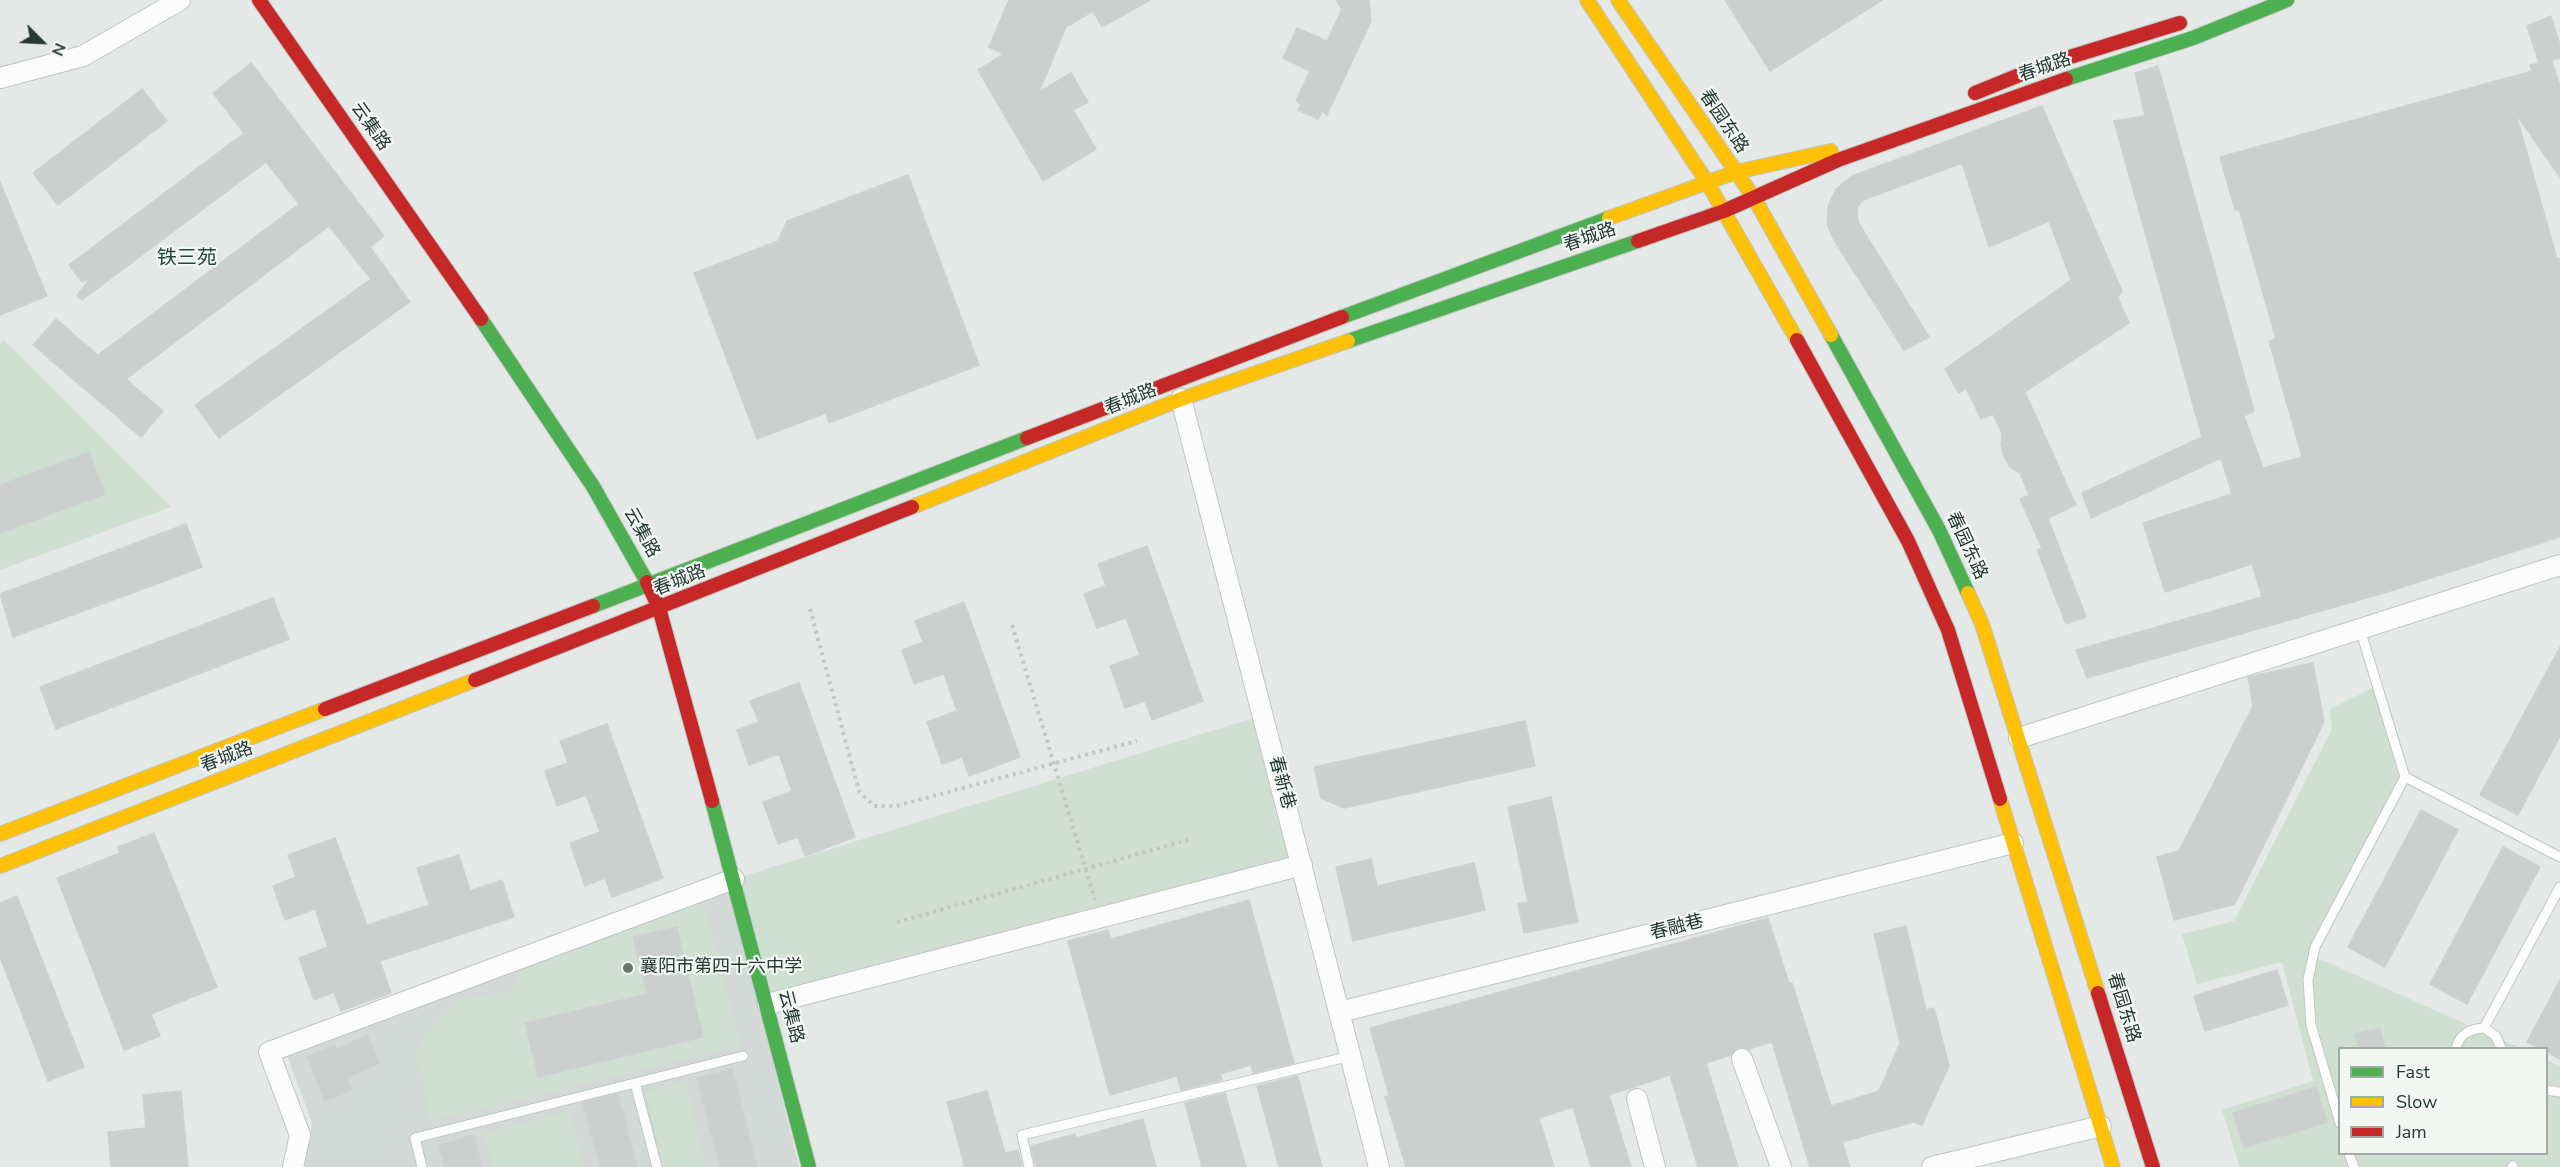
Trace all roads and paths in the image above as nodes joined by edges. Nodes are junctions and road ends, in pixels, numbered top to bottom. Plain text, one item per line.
1 (180, 0) edge
2 (259, 0) edge
3 (1587, 0) edge
4 (1618, 0) edge
5 (2287, 0) edge
6 (2189, 20) dead end
7 (0, 78) edge
8 (1966, 96) dead end
9 (1923, 114) dead end
10 (1736, 172) junction
11 (1707, 182) junction
12 (1754, 198) junction
13 (1724, 211) junction
14 (1181, 399) junction
15 (2560, 565) edge
16 (648, 582) junction
17 (659, 608) junction
18 (810, 609) dead end
19 (1012, 625) dead end
20 (2360, 629) junction
21 (2019, 738) junction
22 (1137, 741) dead end
23 (1053, 765) junction
24 (2405, 777) junction
25 (0, 834) edge
26 (1188, 840) dead end
27 (2013, 843) junction
28 (2560, 857) edge
29 (1302, 865) junction
30 (0, 866) edge
31 (1085, 868) junction
32 (734, 879) junction
33 (2560, 887) edge
34 (1100, 917) junction
35 (897, 922) dead end
36 (768, 1004) junction
37 (1340, 1012) junction
38 (2484, 1028) junction
39 (2456, 1047) edge
40 (2501, 1047) edge
41 (743, 1056) dead end
42 (1351, 1056) junction
43 (1742, 1059) dead end
44 (635, 1083) junction
45 (1637, 1099) dead end
46 (2338, 1116) edge
47 (2100, 1126) junction
48 (293, 1167) edge
49 (422, 1167) edge
50 (657, 1167) edge
51 (809, 1167) edge
52 (1029, 1167) edge
53 (1379, 1167) edge
54 (1655, 1167) edge
55 (1781, 1167) edge
56 (1932, 1167) edge
57 (2113, 1167) edge
58 (2153, 1167) edge

1 - 7 street
2 - 16 street, 云集路
3 - 11 street
4 - 10 street, 春园东路
5 - 12 street, 春城路
6 - 8 street, 春城路
9 - 10 street, 春城路
10 - 11 street, 春城路
10 - 12 street, 春园东路
11 - 13 street
11 - 16 street, 春城路
12 - 13 street, 春城路
12 - 21 street, 春园东路
13 - 14 street, 春城路
13 - 27 street
14 - 17 street, 春城路
14 - 29 street, 春新巷
15 - 20 street
16 - 17 street, 云集路
16 - 25 street, 春城路
17 - 30 street, 春城路
17 - 32 street, 云集路
18 - 23 path
19 - 23 path
20 - 21 street
20 - 24 lane
21 - 58 street, 春园东路
22 - 23 path
23 - 31 path
24 - 28 lane
24 - 46 lane
26 - 31 path
27 - 37 street, 春融巷
27 - 47 street
29 - 34 street
29 - 37 street, 春新巷
31 - 34 path
31 - 35 path
32 - 36 street, 云集路
32 - 48 street
33 - 38 lane
34 - 36 street
36 - 51 street, 云集路
37 - 42 street, 春新巷
38 - 39 lane
38 - 40 lane
41 - 44 lane
42 - 52 lane
42 - 53 street, 春新巷
43 - 55 street
44 - 49 lane
44 - 50 lane
45 - 54 street
47 - 56 street
47 - 57 street

